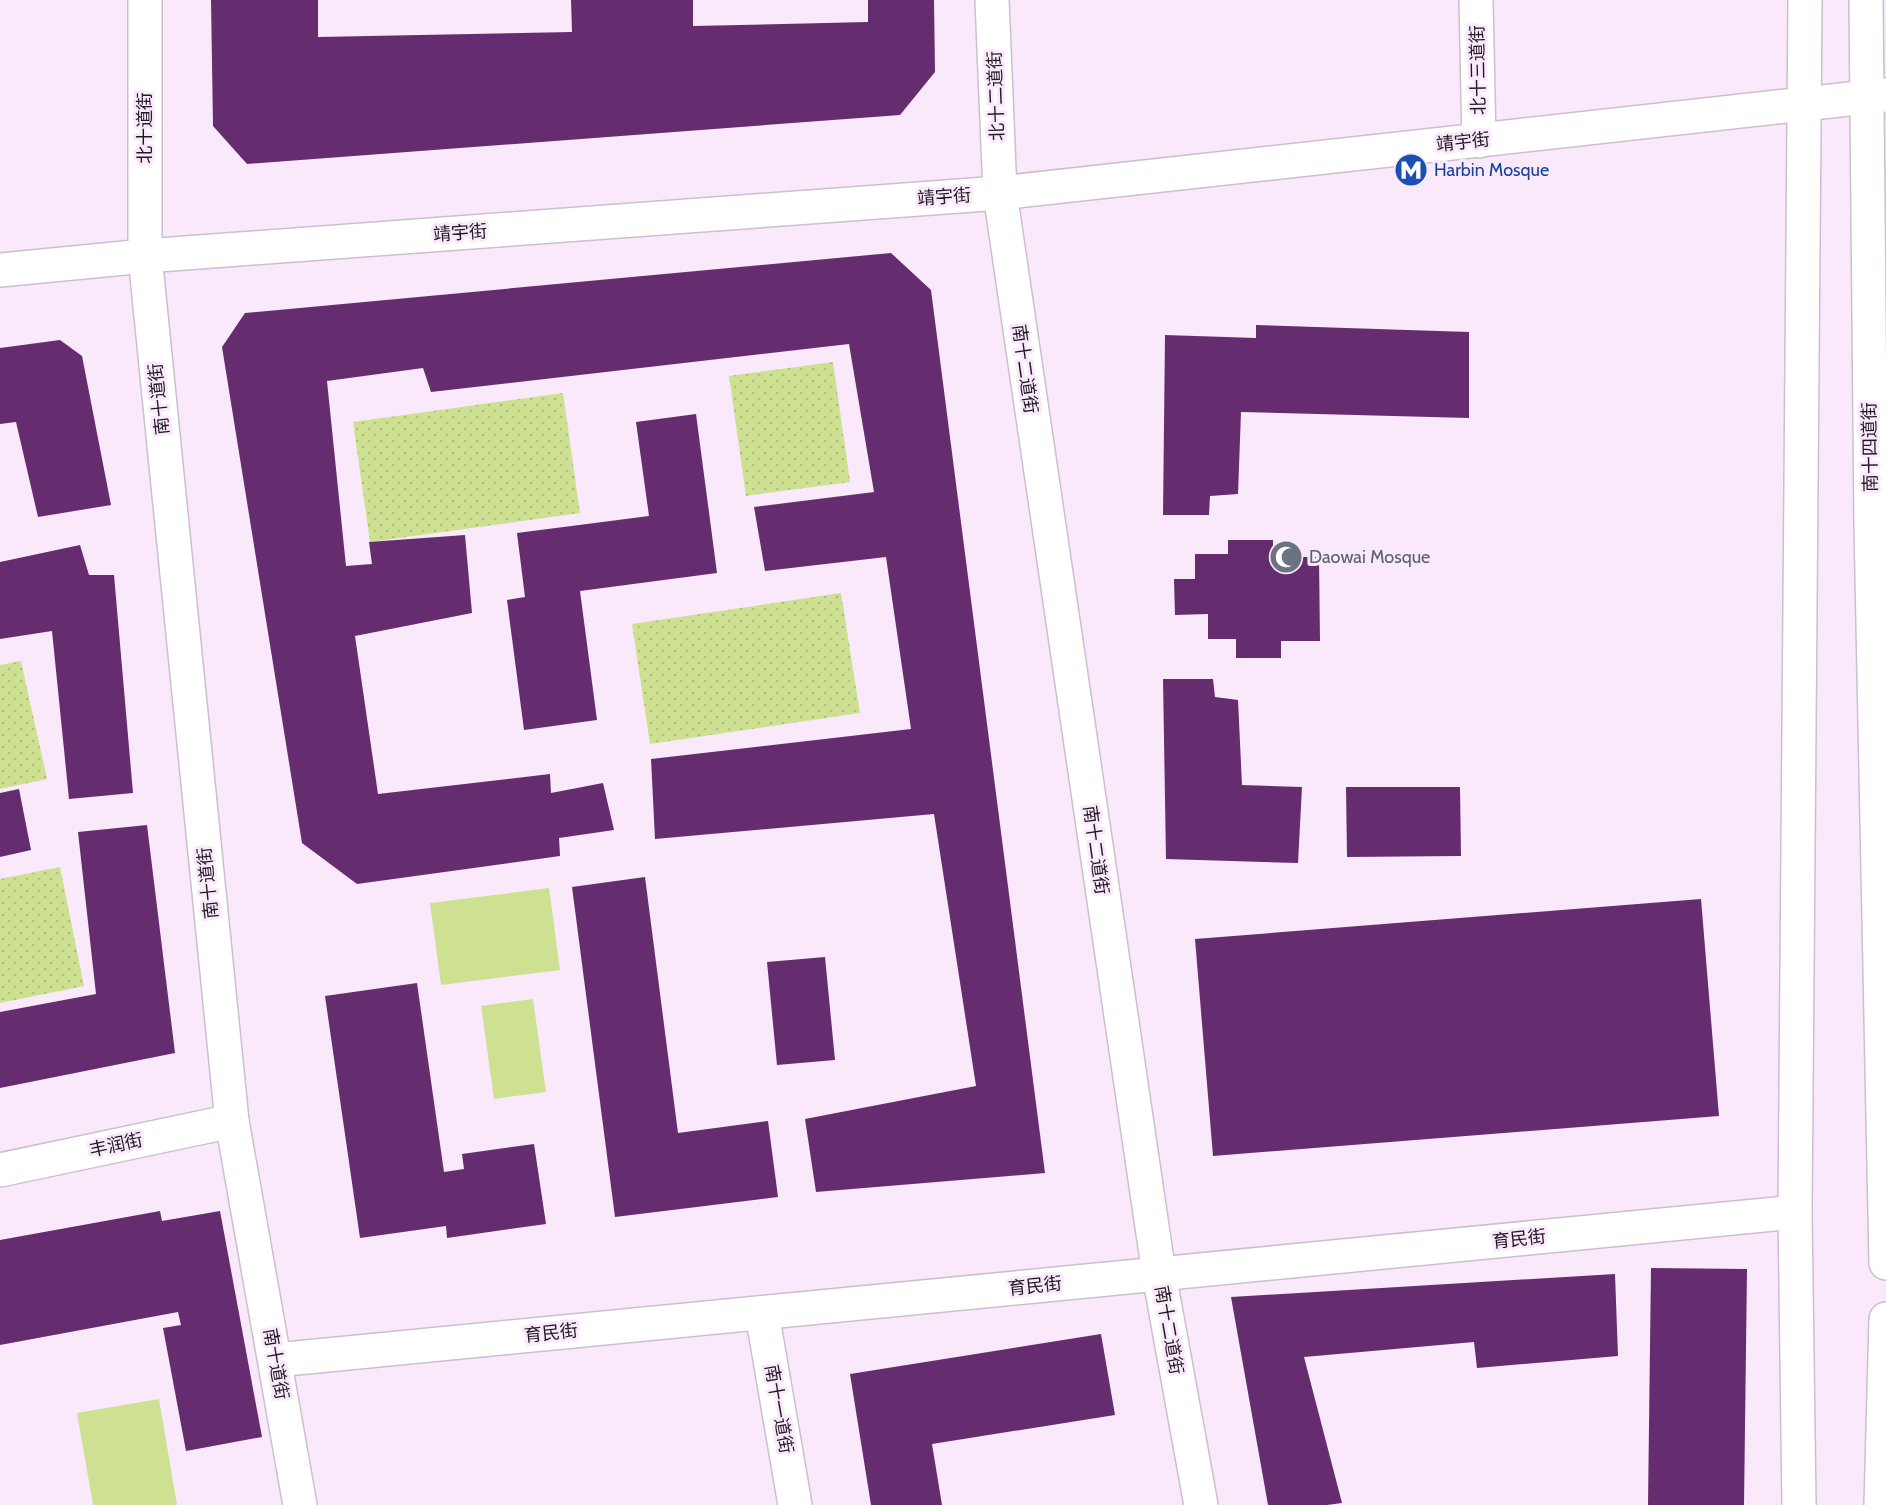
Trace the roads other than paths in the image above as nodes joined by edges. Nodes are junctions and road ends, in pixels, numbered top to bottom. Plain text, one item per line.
1 (146, 0) edge
2 (992, 0) edge
3 (1476, 0) edge
4 (1805, 0) edge
5 (1866, 0) edge
6 (1876, 97) edge
7 (1805, 105) junction
8 (1479, 141) junction
9 (1000, 193) junction
10 (145, 256) junction
11 (0, 270) edge
12 (1878, 525) edge
13 (1882, 914) edge
14 (232, 1121) junction
15 (0, 1170) edge
16 (1795, 1212) junction
17 (1886, 1263) edge
18 (1159, 1274) junction
19 (762, 1313) junction
20 (1886, 1319) edge
21 (276, 1360) junction
22 (300, 1505) edge
23 (795, 1505) edge
24 (1201, 1505) edge
25 (1799, 1505) edge
26 (1881, 1505) edge

1 - 10 street, 北十道街
2 - 9 street, 北十二道街
3 - 8 street, 北十三道街
4 - 7 street
5 - 6 street, 南十四道街
6 - 7 street, 靖宇街
6 - 12 street, 南十四道街
7 - 8 street, 靖宇街
7 - 16 street
8 - 9 street, 靖宇街
9 - 10 street, 靖宇街
9 - 18 street, 南十二道街
10 - 11 street, 靖宇街
10 - 14 street, 南十道街
12 - 13 street, 南十四道街
13 - 17 street, 南十四道街
14 - 15 street, 丰润街
14 - 21 street, 南十道街
16 - 18 street, 育民街
16 - 25 street
18 - 19 street, 育民街
18 - 24 street, 南十二道街
19 - 21 street, 育民街
19 - 23 street, 南十一道街
20 - 26 street
21 - 22 street, 南十道街

